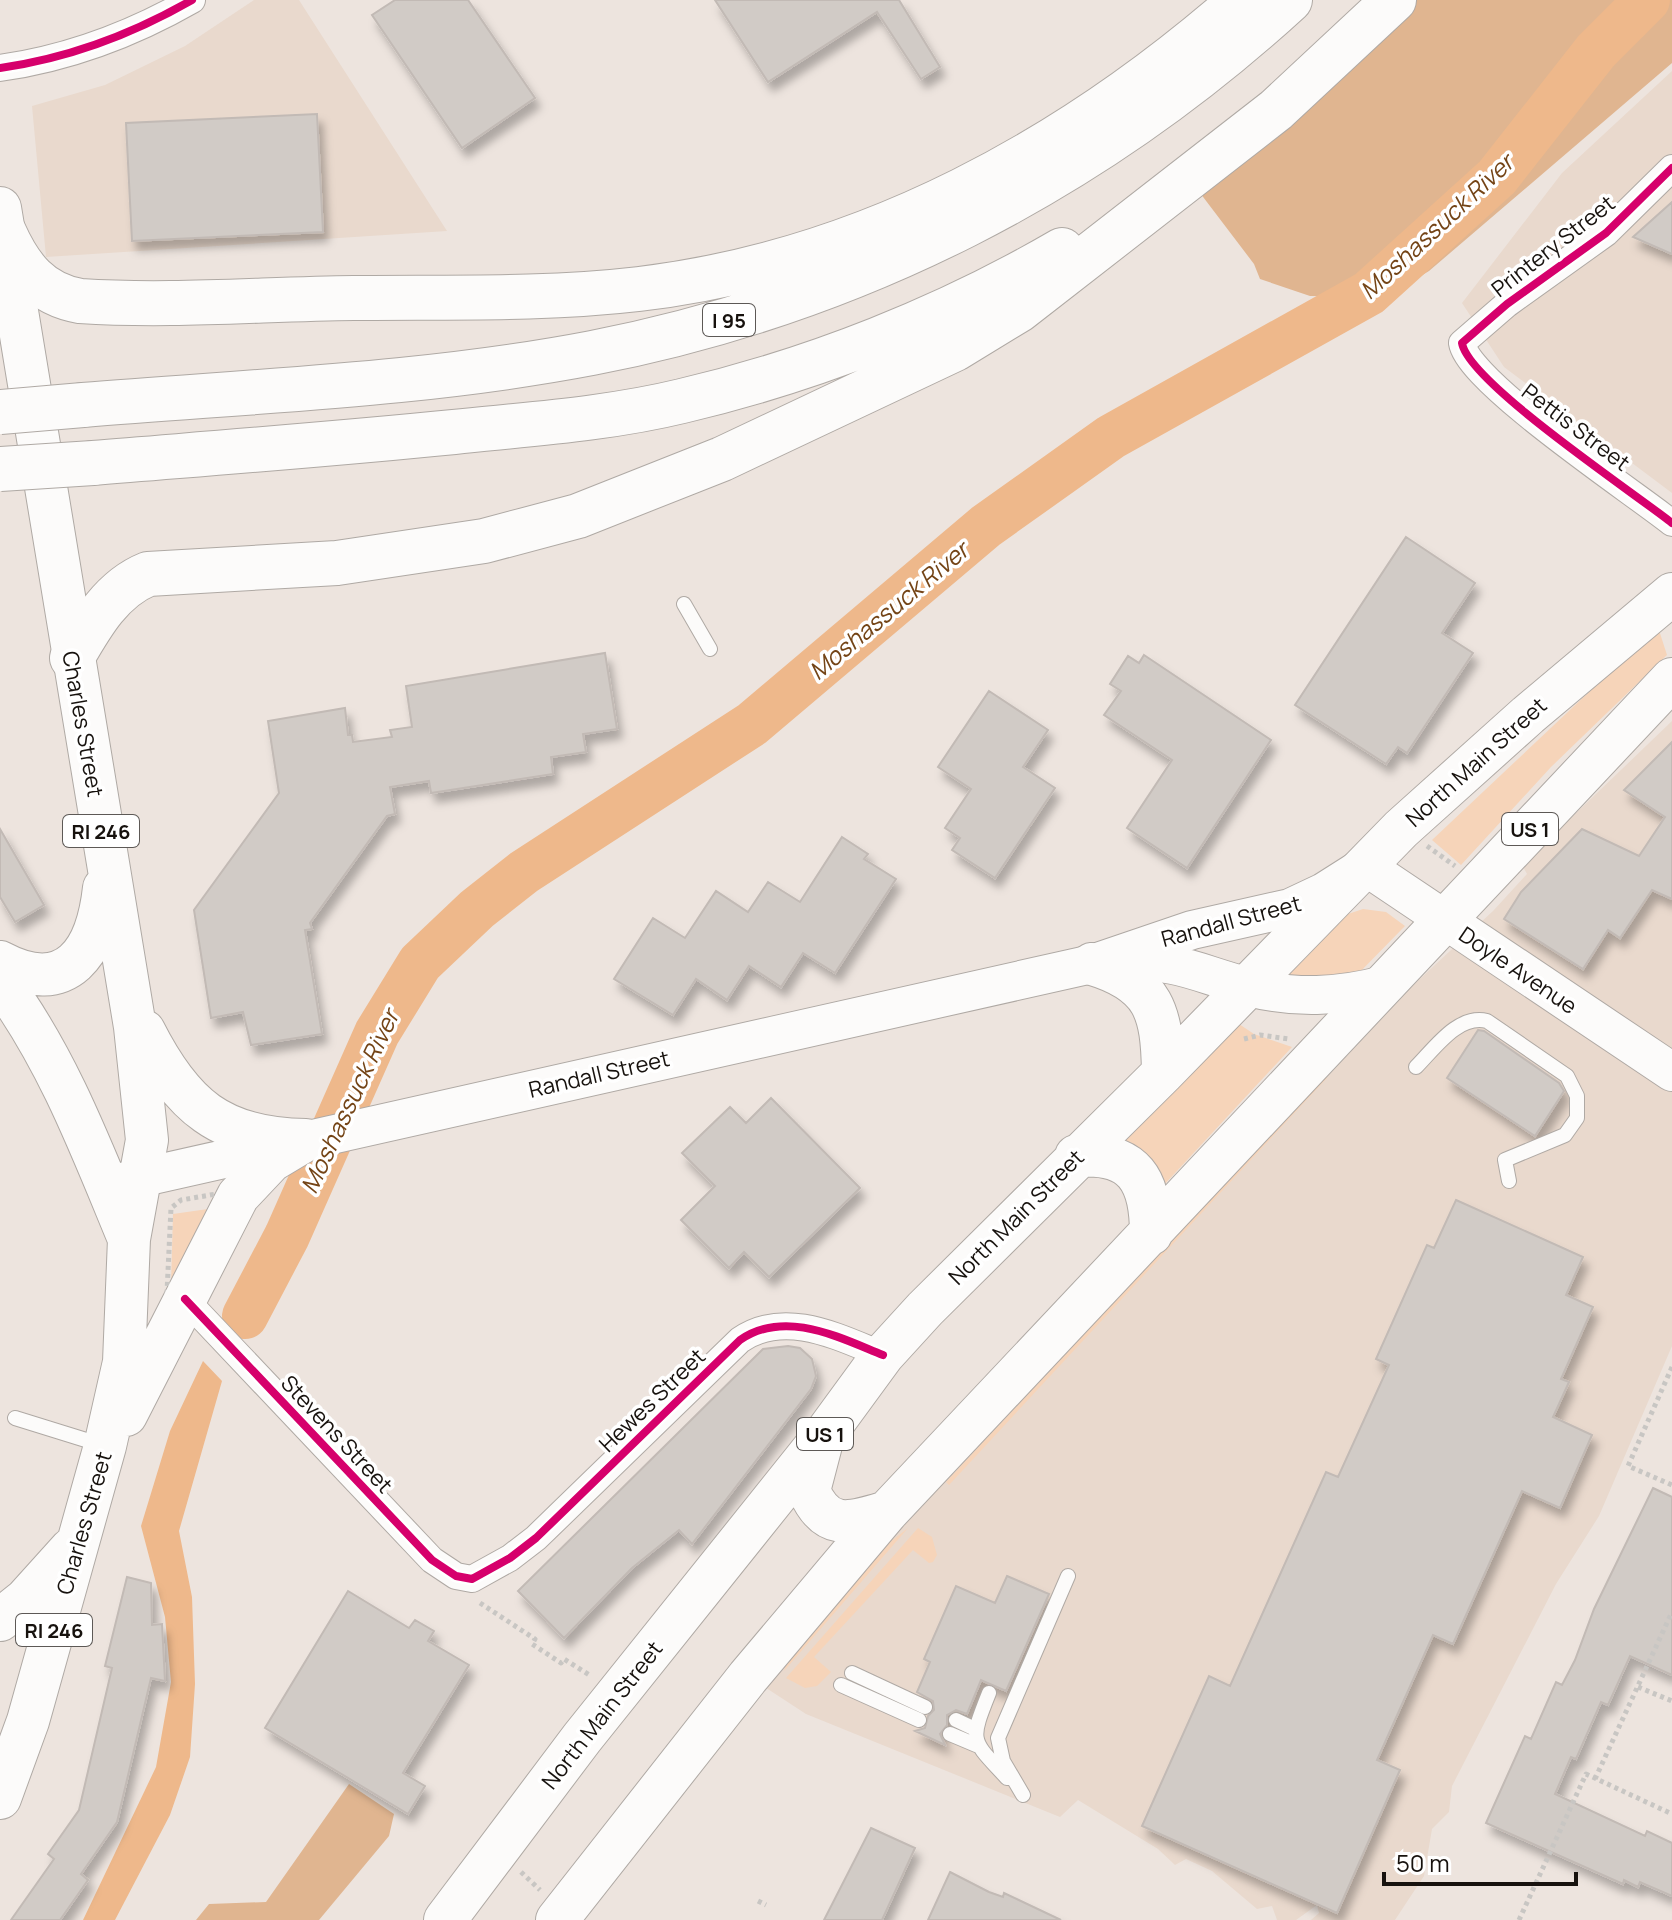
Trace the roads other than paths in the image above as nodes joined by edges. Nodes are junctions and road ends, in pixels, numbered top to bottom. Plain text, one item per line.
1 (192, 0) edge
2 (1241, 0) edge
3 (1290, 0) edge
4 (1394, 0) edge
5 (0, 68) edge
6 (1672, 168) edge
7 (1199, 171) junction
8 (2, 220) edge
9 (1464, 354) joint
10 (0, 412) edge
11 (0, 469) edge
12 (1672, 523) edge
13 (1672, 594) edge
14 (684, 604) dead end
15 (710, 649) dead end
16 (72, 658) junction
17 (1672, 679) edge
18 (107, 863) junction
19 (1365, 866) junction
20 (1445, 920) junction
21 (0, 962) edge
22 (1092, 964) junction
23 (0, 981) edge
24 (1384, 985) junction
25 (1248, 987) junction
26 (131, 1004) junction
27 (1416, 1067) dead end
28 (1672, 1072) edge
29 (1163, 1073) junction
30 (306, 1140) junction
31 (1076, 1156) junction
32 (124, 1181) junction
33 (1509, 1181) dead end
34 (1151, 1234) junction
35 (185, 1299) junction
36 (883, 1355) junction
37 (15, 1418) dead end
38 (823, 1437) junction
39 (105, 1446) junction
40 (887, 1512) junction
41 (79, 1539) junction
42 (1068, 1576) dead end
43 (476, 1591) joint
44 (0, 1620) edge
45 (852, 1673) dead end
46 (841, 1685) dead end
47 (989, 1693) dead end
48 (14, 1713) edge
49 (975, 1729) junction
50 (976, 1745) junction
51 (5, 1773) edge
52 (504, 1866) junction
53 (552, 1908) edge
54 (445, 1920) edge
55 (481, 1920) edge

1 - 5 street
2 - 8 highway
3 - 10 highway, I 95, bridge
4 - 7 highway
6 - 9 street, Printery Street
7 - 11 highway, bridge
7 - 16 highway
8 - 16 main road, Charles Street / RI 246
9 - 12 street, Pettis Street
13 - 19 main road, North Main Street / US 1
14 - 15 lane
16 - 18 main road, Charles Street / RI 246
17 - 20 main road, US 1
18 - 21 main road
18 - 26 main road, Charles Street / RI 246
19 - 20 main road, Doyle Avenue
19 - 22 main road, Randall Street
19 - 25 main road, North Main Street / US 1
20 - 24 main road, US 1
20 - 28 main road, Doyle Avenue
22 - 25 main road, Randall Street
22 - 29 main road
22 - 30 main road, Randall Street
23 - 32 main road, RI 246
24 - 25 main road, Randall Street
24 - 34 main road, US 1
25 - 29 main road, North Main Street / US 1
26 - 30 main road
26 - 32 main road, Charles Street / RI 246
27 - 33 lane
29 - 31 main road, North Main Street / US 1
30 - 32 main road, Randall Street
30 - 35 main road
31 - 34 main road
31 - 36 main road, North Main Street / US 1
32 - 39 main road, Charles Street / RI 246
34 - 40 main road, US 1
35 - 39 main road
35 - 43 street, Stevens Street
36 - 38 main road, North Main Street / US 1
36 - 43 street, Hewes Street
37 - 39 lane
38 - 40 main road
38 - 52 main road, North Main Street / US 1
39 - 41 main road, Charles Street / RI 246
40 - 53 main road, US 1
41 - 44 main road
41 - 48 main road, Charles Street / RI 246
42 - 50 lane
45 - 46 lane
47 - 49 lane
48 - 51 main road, Charles Street / RI 246
49 - 50 lane
49 - 50 lane
52 - 54 main road, North Main Street / US 1
52 - 55 main road

